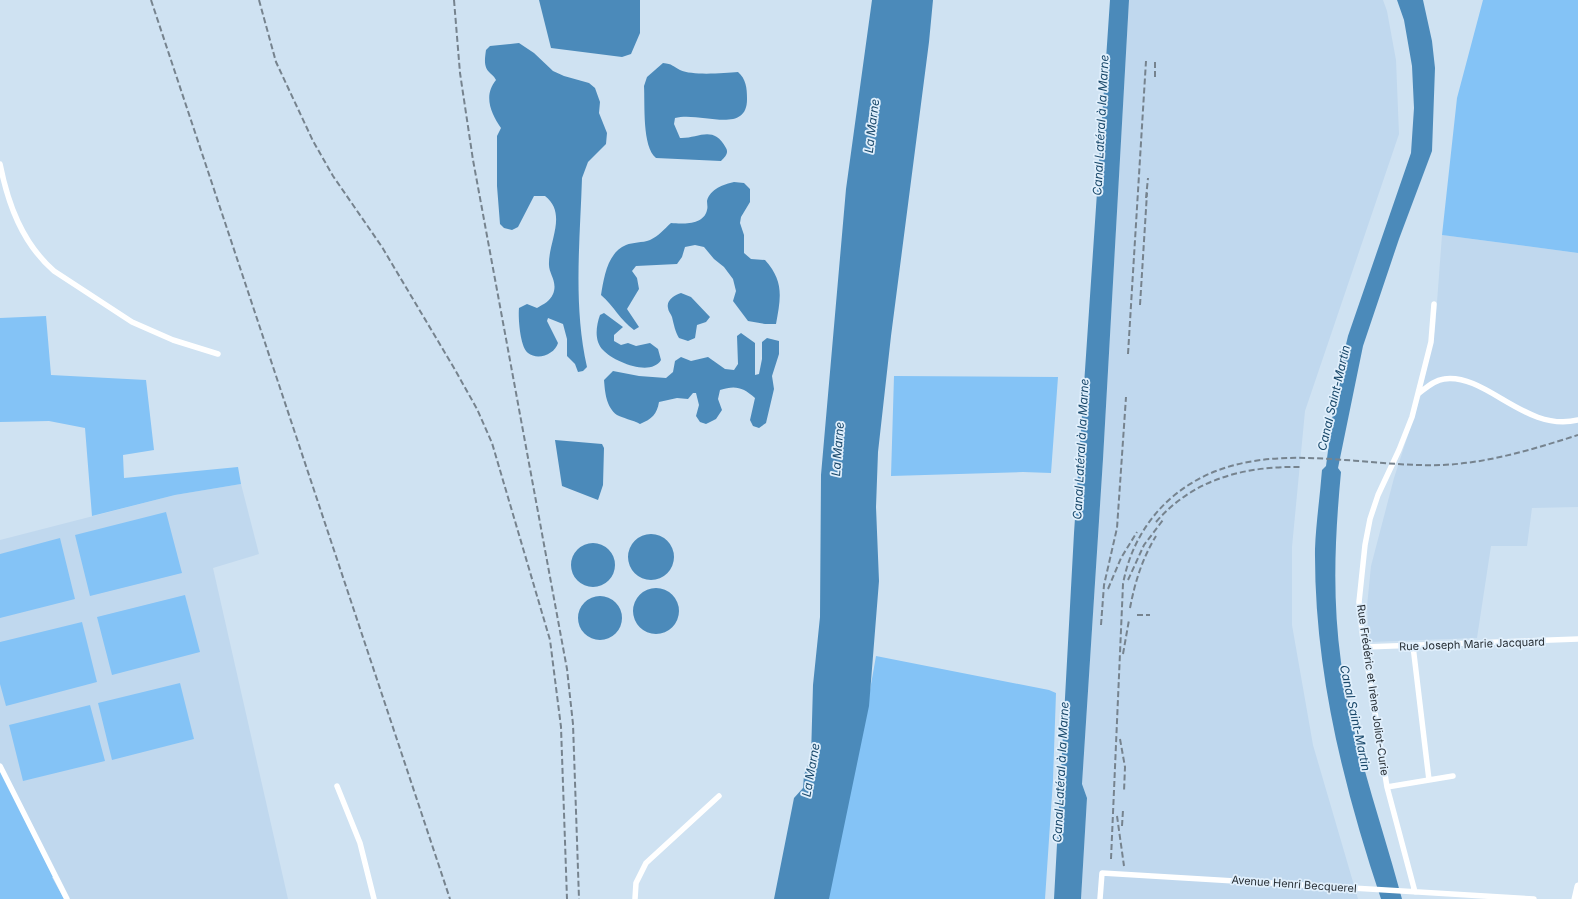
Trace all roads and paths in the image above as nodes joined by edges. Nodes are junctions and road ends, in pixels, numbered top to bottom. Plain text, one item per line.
1 (0, 164) edge
2 (1434, 304) dead end
3 (218, 354) dead end
4 (1418, 394) junction
5 (1578, 420) edge
6 (1578, 639) edge
7 (1413, 646) junction
8 (1365, 647) junction
9 (0, 766) edge
10 (1454, 776) dead end
11 (1429, 780) junction
12 (337, 786) dead end
13 (1387, 787) junction
14 (719, 796) dead end
15 (1578, 886) edge
16 (1414, 892) junction
17 (67, 899) edge
18 (374, 899) edge
19 (635, 899) edge
20 (1100, 899) edge
21 (1421, 899) edge
22 (1534, 899) edge
23 (1575, 899) edge

1 - 3 street
2 - 4 street, Rue Frédéric et Irène Joliot-Curie
4 - 5 street
4 - 8 street, Rue Frédéric et Irène Joliot-Curie
6 - 7 street, Rue Joseph Marie Jacquard
7 - 8 street, Rue Joseph Marie Jacquard
7 - 11 street
8 - 13 street, Rue Frédéric et Irène Joliot-Curie
9 - 17 street
10 - 11 street
11 - 13 street
12 - 18 street
13 - 16 street, Rue Frédéric et Irène Joliot-Curie
14 - 19 street
15 - 23 street
16 - 20 street, Avenue Henri Becquerel
16 - 21 street, Rue Frédéric et Irène Joliot-Curie
16 - 22 street, Avenue Henri Becquerel

